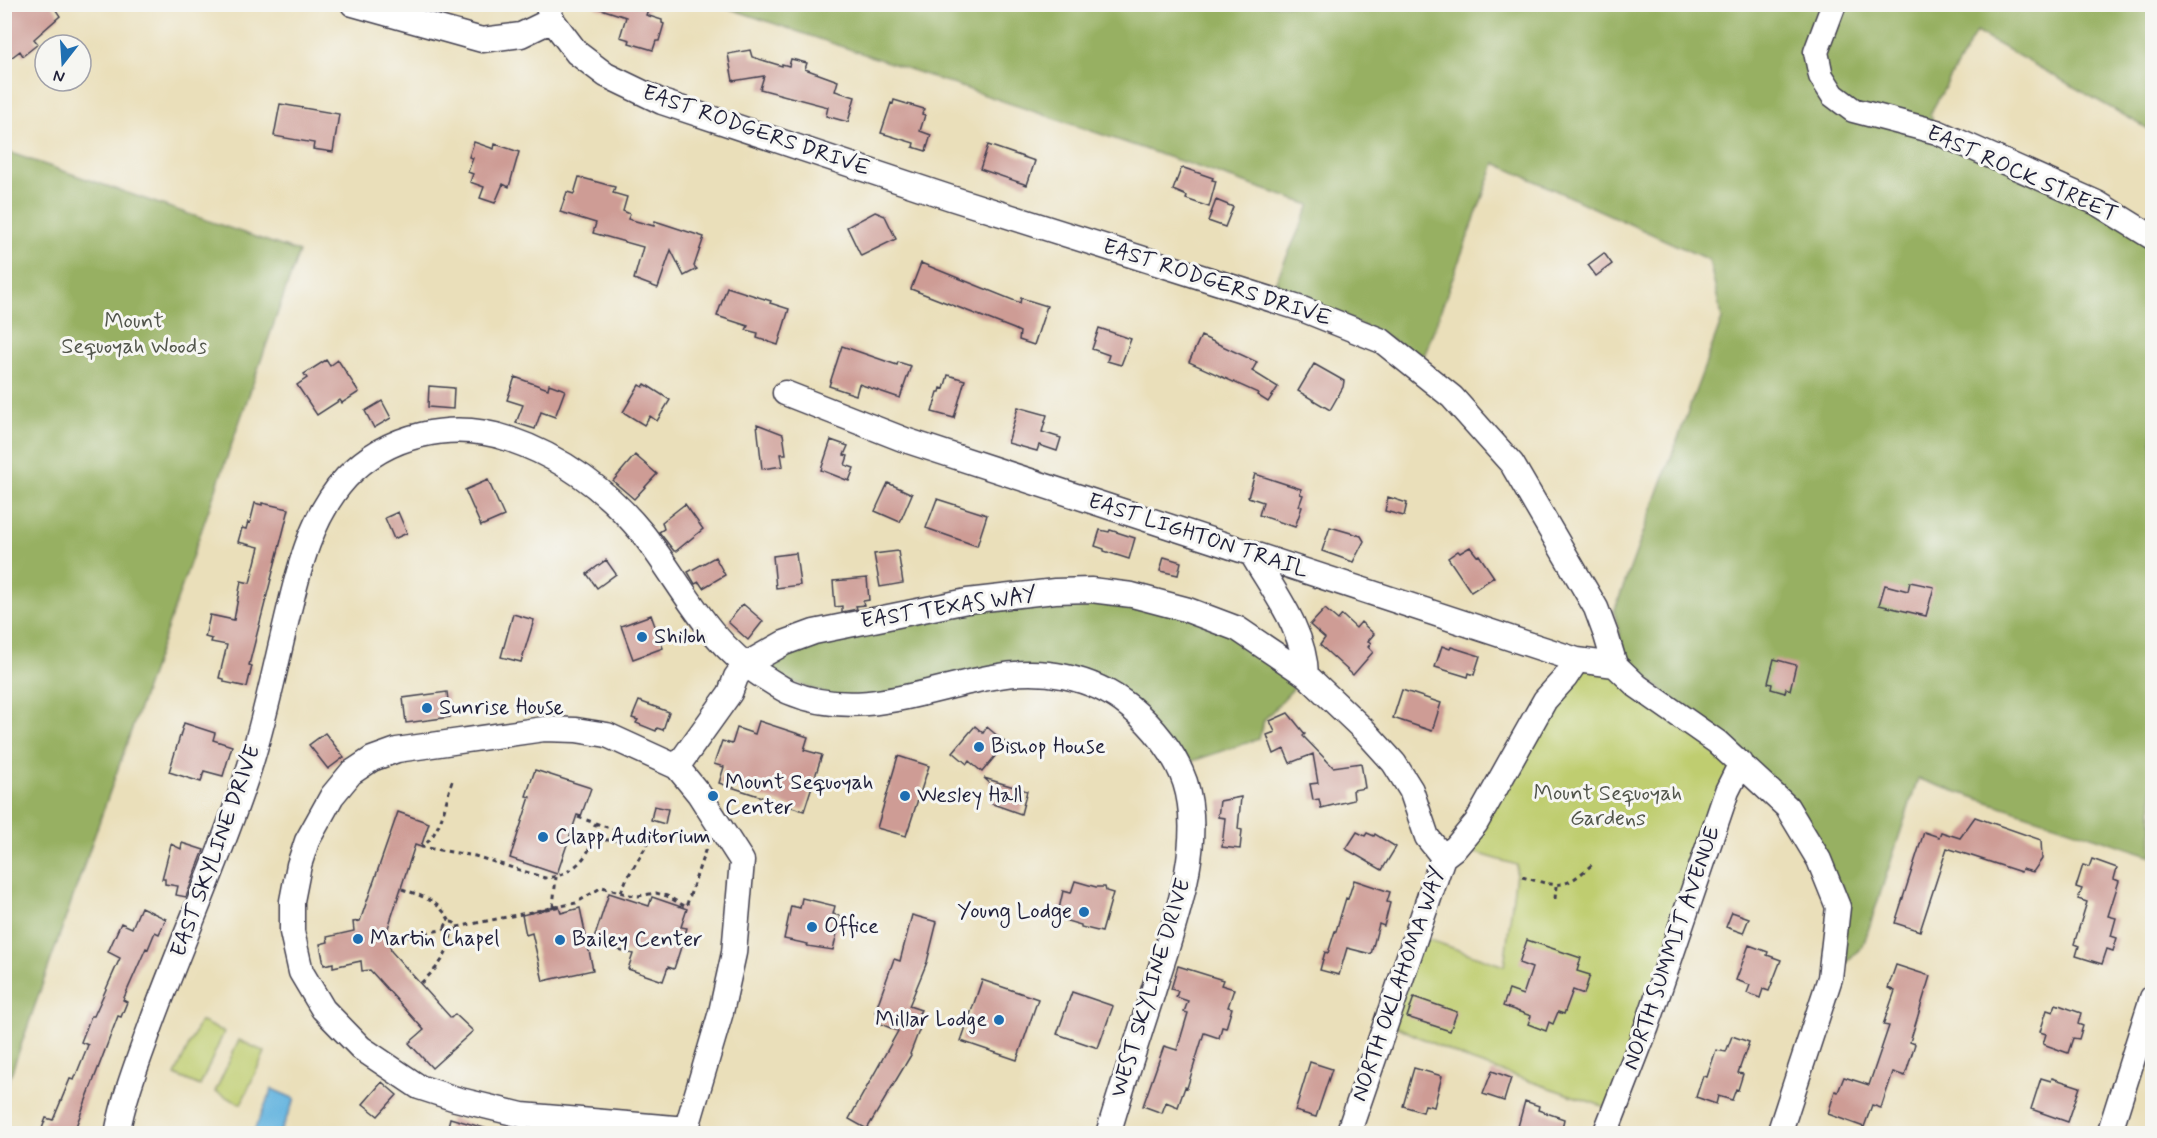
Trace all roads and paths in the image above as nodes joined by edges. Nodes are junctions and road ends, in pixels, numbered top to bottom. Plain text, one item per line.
1 (353, 4) edge
2 (1834, 4) edge
3 (549, 12) edge
4 (2152, 237) edge
5 (785, 393) dead end
6 (1252, 554) junction
7 (1577, 660) junction
8 (745, 665) junction
9 (1615, 665) junction
10 (1306, 675) junction
11 (1741, 763) junction
12 (677, 767) junction
13 (452, 781) dead end
14 (578, 816) dead end
15 (596, 823) junction
16 (593, 840) junction
17 (641, 840) junction
18 (650, 840) junction
19 (569, 842) dead end
20 (1443, 858) junction
21 (1594, 863) dead end
22 (556, 877) junction
23 (1522, 877) dead end
24 (1556, 886) junction
25 (402, 889) dead end
26 (621, 892) junction
27 (1555, 899) dead end
28 (553, 907) junction
29 (450, 922) junction
30 (457, 927) junction
31 (446, 929) junction
32 (451, 934) junction
33 (390, 940) dead end
34 (421, 983) dead end
35 (2152, 998) edge
36 (685, 1131) edge
37 (117, 1134) edge
38 (1108, 1134) edge
39 (1348, 1134) edge
40 (1605, 1134) edge
41 (1779, 1134) edge
42 (2109, 1134) edge

1 - 3 street
2 - 4 street, EAST ROCK STREET
3 - 9 street, EAST RODGERS DRIVE
5 - 6 street, EAST LIGHTON TRAIL
6 - 7 street, EAST LIGHTON TRAIL
6 - 10 street
7 - 9 street, EAST LIGHTON TRAIL
7 - 20 street, NORTH OKLAHOMA WAY
8 - 10 street, EAST TEXAS WAY
8 - 12 street
8 - 37 street, EAST SKYLINE DRIVE
8 - 38 street, WEST SKYLINE DRIVE
9 - 11 street, EAST RODGERS DRIVE
10 - 20 street, EAST TEXAS WAY
11 - 40 street, NORTH SUMMIT AVENUE
11 - 41 street, EAST RODGERS DRIVE
12 - 36 street
12 - 36 street
13 - 22 path
14 - 15 path
15 - 16 path
15 - 17 path
16 - 17 path
16 - 19 path
16 - 22 path
17 - 18 path
18 - 26 path
18 - 26 path
20 - 39 street, NORTH OKLAHOMA WAY
21 - 24 path
22 - 28 path
23 - 24 path
24 - 27 path
25 - 29 path
26 - 28 path
28 - 30 path
29 - 30 path
29 - 31 path
30 - 32 path
31 - 32 path
31 - 33 path
32 - 34 path
35 - 42 street

